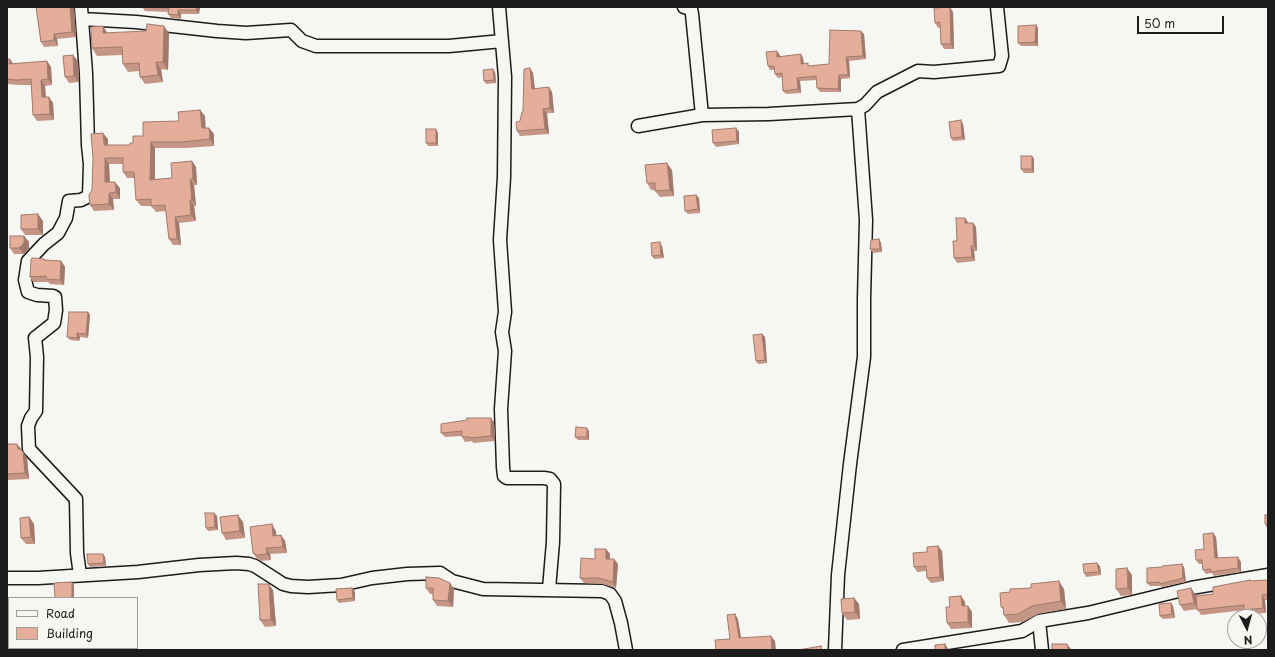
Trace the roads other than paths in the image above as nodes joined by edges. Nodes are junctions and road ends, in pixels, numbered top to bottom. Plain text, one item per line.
1 (499, 7) edge
2 (684, 7) edge
3 (997, 7) edge
4 (82, 13) edge
5 (502, 41) junction
6 (858, 109) junction
7 (702, 114) junction
8 (638, 126) dead end
9 (80, 575) junction
10 (1268, 575) edge
11 (7, 578) edge
12 (549, 589) junction
13 (1039, 622) junction
14 (626, 650) edge
15 (835, 650) edge
16 (903, 650) edge
17 (1042, 650) edge

1 - 5 street
2 - 7 street
3 - 6 street
4 - 5 street
4 - 9 street
5 - 12 street
6 - 7 street
6 - 15 street
7 - 8 street
9 - 11 street
9 - 12 street
10 - 13 street
12 - 14 street
13 - 16 street
13 - 17 street

